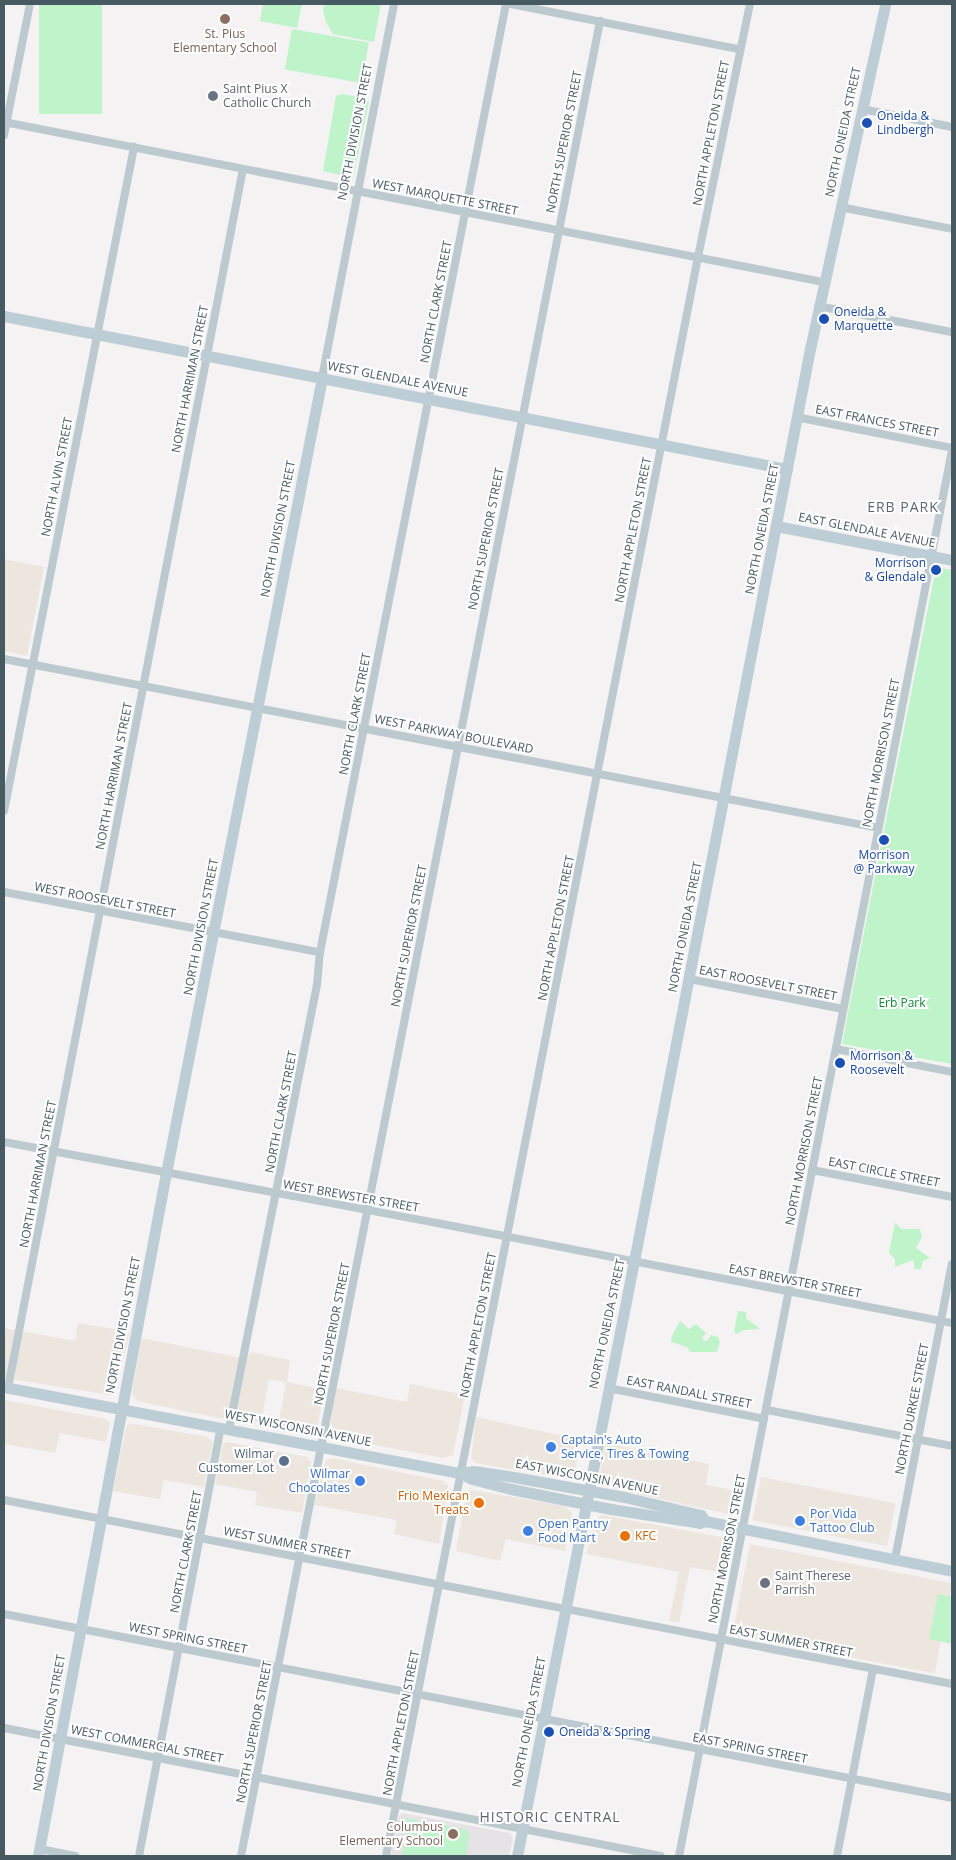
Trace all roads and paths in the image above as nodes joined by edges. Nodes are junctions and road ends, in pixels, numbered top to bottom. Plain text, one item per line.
1 (30, 4) edge
2 (394, 4) edge
3 (506, 4) edge
4 (511, 4) edge
5 (750, 4) edge
6 (885, 4) edge
7 (600, 21) junction
8 (739, 49) junction
9 (862, 109) junction
10 (5, 122) edge
11 (952, 127) edge
12 (4, 136) edge
13 (134, 147) junction
14 (243, 169) junction
15 (357, 191) junction
16 (840, 207) junction
17 (465, 212) junction
18 (952, 229) edge
19 (559, 230) junction
20 (698, 257) junction
21 (824, 282) junction
22 (818, 306) junction
23 (4, 316) edge
24 (952, 332) edge
25 (96, 334) junction
26 (206, 355) junction
27 (322, 378) junction
28 (428, 400) junction
29 (796, 416) junction
30 (522, 418) junction
31 (662, 445) junction
32 (952, 449) edge
33 (787, 469) junction
34 (776, 526) junction
35 (931, 556) junction
36 (952, 560) edge
37 (4, 659) edge
38 (32, 664) junction
39 (144, 686) junction
40 (258, 707) junction
41 (364, 728) junction
42 (457, 746) junction
43 (597, 774) junction
44 (724, 798) junction
45 (4, 810) edge
46 (878, 828) junction
47 (4, 892) edge
48 (99, 910) junction
49 (214, 932) junction
50 (320, 952) junction
51 (689, 979) junction
52 (843, 1008) junction
53 (836, 1050) junction
54 (952, 1072) edge
55 (4, 1142) edge
56 (54, 1152) junction
57 (812, 1170) junction
58 (166, 1173) junction
59 (276, 1194) junction
60 (952, 1197) edge
61 (367, 1210) junction
62 (507, 1237) junction
63 (634, 1261) junction
64 (952, 1264) edge
65 (789, 1291) junction
66 (941, 1321) junction
67 (952, 1323) edge
68 (6, 1387) edge
69 (608, 1388) junction
70 (121, 1409) junction
71 (766, 1410) junction
72 (764, 1419) junction
73 (225, 1429) junction
74 (917, 1439) junction
75 (952, 1446) edge
76 (321, 1447) junction
77 (460, 1473) junction
78 (588, 1490) junction
79 (4, 1500) edge
80 (585, 1504) junction
81 (100, 1518) junction
82 (705, 1521) junction
83 (743, 1528) junction
84 (200, 1537) junction
85 (300, 1558) junction
86 (894, 1559) junction
87 (952, 1571) edge
88 (439, 1584) junction
89 (566, 1608) junction
90 (4, 1614) edge
91 (80, 1628) junction
92 (721, 1639) junction
93 (179, 1647) junction
94 (278, 1667) junction
95 (874, 1669) junction
96 (952, 1684) edge
97 (418, 1694) junction
98 (544, 1718) junction
99 (4, 1728) edge
100 (60, 1738) junction
101 (700, 1749) junction
102 (158, 1758) junction
103 (257, 1778) junction
104 (852, 1780) junction
105 (952, 1798) edge
106 (396, 1804) junction
107 (522, 1828) junction
108 (39, 1853) edge
109 (75, 1856) edge
110 (139, 1856) edge
111 (241, 1856) edge
112 (386, 1856) edge
113 (517, 1856) edge
114 (662, 1856) edge
115 (679, 1856) edge
116 (837, 1856) edge

1 - 10 street
2 - 15 street, NORTH DIVISION STREET
3 - 17 street, NORTH CLARK STREET
4 - 7 street
5 - 8 street, NORTH APPLETON STREET
6 - 9 main road, NORTH ONEIDA STREET
7 - 8 street
7 - 19 street, NORTH SUPERIOR STREET
8 - 20 street, NORTH APPLETON STREET
9 - 11 street
9 - 16 main road, NORTH ONEIDA STREET
10 - 12 street
10 - 13 street, WEST MARQUETTE STREET
13 - 14 street, WEST MARQUETTE STREET
13 - 25 street, NORTH ALVIN STREET
14 - 15 street, WEST MARQUETTE STREET
14 - 26 street, NORTH HARRIMAN STREET
15 - 17 street, WEST MARQUETTE STREET
15 - 27 street, NORTH DIVISION STREET
16 - 18 street
16 - 21 main road, NORTH ONEIDA STREET
17 - 19 street, WEST MARQUETTE STREET
17 - 28 street, NORTH CLARK STREET
19 - 20 street, WEST MARQUETTE STREET
19 - 30 street, NORTH SUPERIOR STREET
20 - 21 street, WEST MARQUETTE STREET
20 - 31 street, NORTH APPLETON STREET
21 - 22 main road, NORTH ONEIDA STREET
22 - 24 street
22 - 29 main road, NORTH ONEIDA STREET
23 - 25 main road, WEST GLENDALE AVENUE
25 - 26 main road, WEST GLENDALE AVENUE
25 - 38 street, NORTH ALVIN STREET
26 - 27 main road, WEST GLENDALE AVENUE
26 - 39 street, NORTH HARRIMAN STREET
27 - 28 main road, WEST GLENDALE AVENUE
27 - 40 main road, NORTH DIVISION STREET
28 - 30 main road, WEST GLENDALE AVENUE
28 - 41 street, NORTH CLARK STREET
29 - 32 street, EAST FRANCES STREET
29 - 33 main road, NORTH ONEIDA STREET
30 - 31 main road, WEST GLENDALE AVENUE
30 - 42 street, NORTH SUPERIOR STREET
31 - 33 main road, WEST GLENDALE AVENUE
31 - 43 street, NORTH APPLETON STREET
32 - 35 street, NORTH MORRISON STREET
33 - 34 main road, NORTH ONEIDA STREET
34 - 35 main road, EAST GLENDALE AVENUE
34 - 44 main road, NORTH ONEIDA STREET
35 - 36 main road, EAST GLENDALE AVENUE
35 - 46 street, NORTH MORRISON STREET
37 - 38 street, WEST PARKWAY BOULEVARD
38 - 39 street, WEST PARKWAY BOULEVARD
38 - 45 street, NORTH ALVIN STREET
39 - 40 street, WEST PARKWAY BOULEVARD
39 - 48 street, NORTH HARRIMAN STREET
40 - 41 street, WEST PARKWAY BOULEVARD
40 - 49 main road, NORTH DIVISION STREET
41 - 42 street, WEST PARKWAY BOULEVARD
41 - 50 street, NORTH CLARK STREET
42 - 43 street, WEST PARKWAY BOULEVARD
42 - 61 street, NORTH SUPERIOR STREET
43 - 44 street, WEST PARKWAY BOULEVARD
43 - 62 street, NORTH APPLETON STREET
44 - 46 street, WEST PARKWAY BOULEVARD
44 - 51 main road, NORTH ONEIDA STREET
46 - 52 street, NORTH MORRISON STREET
47 - 48 street, WEST ROOSEVELT STREET
48 - 49 street, WEST ROOSEVELT STREET
48 - 56 street, NORTH HARRIMAN STREET
49 - 50 street, WEST ROOSEVELT STREET
49 - 58 main road, NORTH DIVISION STREET
50 - 59 street, NORTH CLARK STREET
51 - 52 street, EAST ROOSEVELT STREET
51 - 63 main road, NORTH ONEIDA STREET
52 - 53 street, NORTH MORRISON STREET
53 - 54 street
53 - 57 street, NORTH MORRISON STREET
55 - 56 street, WEST BREWSTER STREET
56 - 58 street, WEST BREWSTER STREET
56 - 68 street, NORTH HARRIMAN STREET
57 - 60 street, EAST CIRCLE STREET
57 - 65 street, NORTH MORRISON STREET
58 - 59 street, WEST BREWSTER STREET
58 - 70 main road, NORTH DIVISION STREET
59 - 61 street, WEST BREWSTER STREET
59 - 73 street, NORTH CLARK STREET
61 - 62 street, WEST BREWSTER STREET
61 - 76 street, NORTH SUPERIOR STREET
62 - 63 street, WEST BREWSTER STREET
62 - 77 street, NORTH APPLETON STREET
63 - 65 street, EAST BREWSTER STREET
63 - 69 main road, NORTH ONEIDA STREET
64 - 66 street, NORTH DURKEE STREET
65 - 66 street, EAST BREWSTER STREET
65 - 71 street, NORTH MORRISON STREET
66 - 67 street, EAST BREWSTER STREET
66 - 74 street, NORTH DURKEE STREET
68 - 70 main road, WEST WISCONSIN AVENUE
69 - 72 street, EAST RANDALL STREET
69 - 78 main road, NORTH ONEIDA STREET
70 - 73 main road, WEST WISCONSIN AVENUE
70 - 81 main road, NORTH DIVISION STREET
71 - 72 street, NORTH MORRISON STREET
71 - 74 street, EAST RANDALL STREET
72 - 83 street, NORTH MORRISON STREET
73 - 76 main road, WEST WISCONSIN AVENUE
73 - 84 street, NORTH CLARK STREET
74 - 75 street, EAST RANDALL STREET
74 - 86 street, NORTH DURKEE STREET
76 - 77 main road, WEST WISCONSIN AVENUE
76 - 85 street, NORTH SUPERIOR STREET
77 - 78 main road, EAST WISCONSIN AVENUE
77 - 80 main road, WEST WISCONSIN AVENUE
77 - 88 street, NORTH APPLETON STREET
78 - 80 main road, NORTH ONEIDA STREET
78 - 82 main road, EAST WISCONSIN AVENUE
79 - 81 street, WEST SUMMER STREET
80 - 82 main road, EAST WISCONSIN AVENUE
80 - 89 main road, NORTH ONEIDA STREET
81 - 84 street, WEST SUMMER STREET
81 - 91 main road, NORTH DIVISION STREET
82 - 83 main road, EAST WISCONSIN AVENUE
83 - 86 main road, EAST WISCONSIN AVENUE
83 - 92 street, NORTH MORRISON STREET
84 - 85 street, WEST SUMMER STREET
84 - 93 street, NORTH CLARK STREET
85 - 88 street, WEST SUMMER STREET
85 - 94 street, NORTH SUPERIOR STREET
86 - 87 main road, EAST WISCONSIN AVENUE
88 - 89 street, WEST SUMMER STREET
88 - 97 street, NORTH APPLETON STREET
89 - 92 street, EAST SUMMER STREET
89 - 98 main road, NORTH ONEIDA STREET
90 - 91 street, WEST SPRING STREET
91 - 93 street, WEST SPRING STREET
91 - 100 main road, NORTH DIVISION STREET
92 - 95 street, EAST SUMMER STREET
92 - 101 street, NORTH MORRISON STREET
93 - 94 street, WEST SPRING STREET
93 - 102 street, NORTH CLARK STREET
94 - 97 street, WEST SPRING STREET
94 - 103 street, NORTH SUPERIOR STREET
95 - 96 street, EAST SUMMER STREET
95 - 104 street
97 - 98 street, WEST SPRING STREET
97 - 106 street, NORTH APPLETON STREET
98 - 101 street, EAST SPRING STREET
98 - 107 main road, NORTH ONEIDA STREET
99 - 100 street, WEST COMMERCIAL STREET
100 - 102 street, WEST COMMERCIAL STREET
100 - 108 main road, NORTH DIVISION STREET
101 - 104 street, EAST SPRING STREET
101 - 115 street, NORTH MORRISON STREET
102 - 103 street, WEST COMMERCIAL STREET
102 - 110 street, NORTH CLARK STREET
103 - 106 street, WEST COMMERCIAL STREET
103 - 111 street, NORTH SUPERIOR STREET
104 - 105 street, EAST SPRING STREET
104 - 116 street
106 - 107 street, WEST COMMERCIAL STREET
106 - 112 street, NORTH APPLETON STREET
107 - 113 main road, NORTH ONEIDA STREET
107 - 114 street, WEST COMMERCIAL STREET
108 - 109 street

